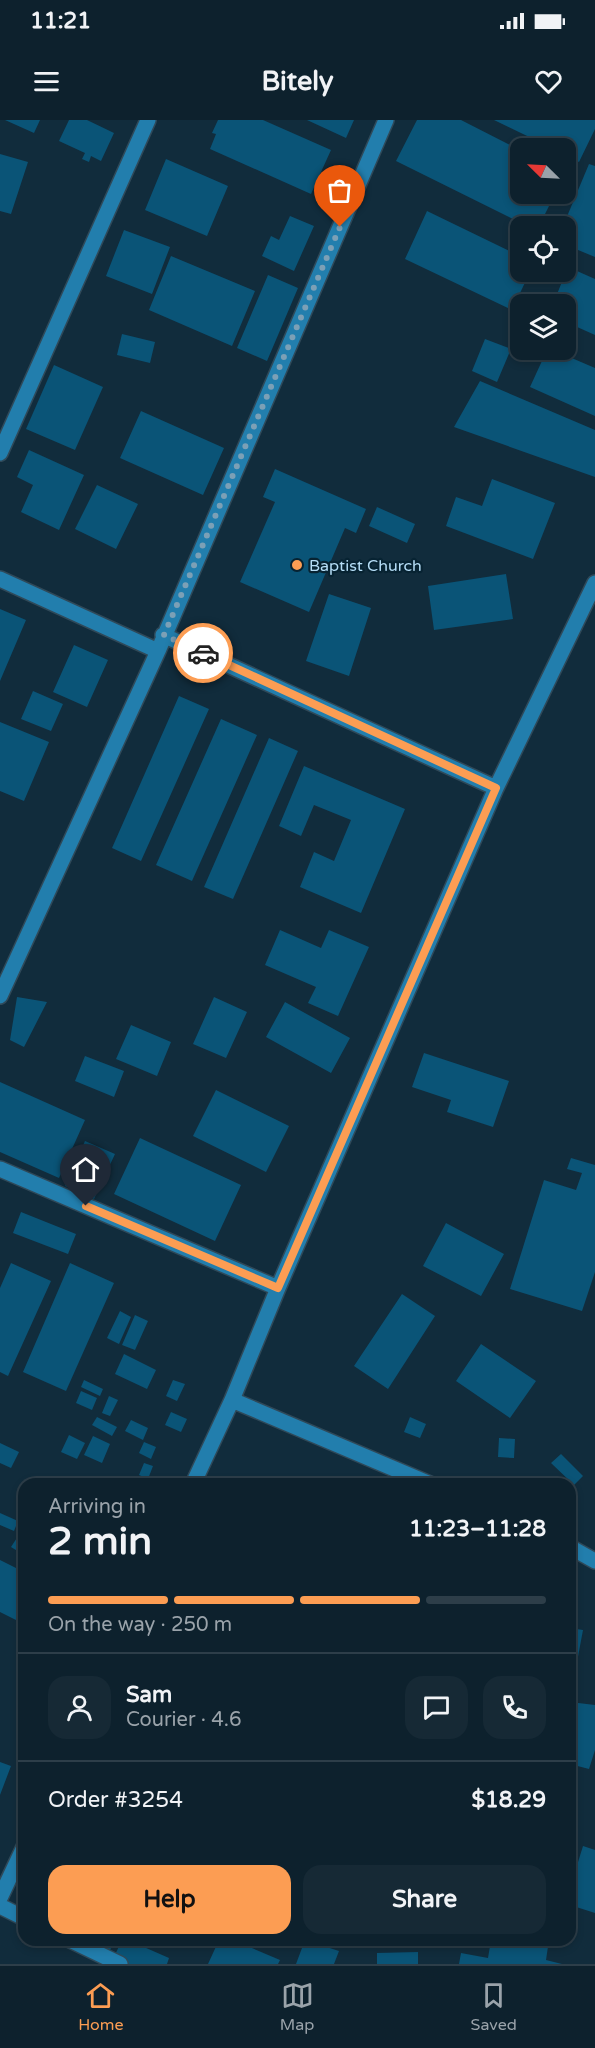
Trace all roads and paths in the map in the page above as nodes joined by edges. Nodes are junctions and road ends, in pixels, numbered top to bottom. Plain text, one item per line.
1 (148, 120) edge
2 (386, 120) edge
3 (0, 453) edge
4 (0, 579) edge
5 (595, 583) edge
6 (164, 635) junction
7 (158, 651) junction
8 (496, 788) junction
9 (0, 996) edge
10 (0, 1169) edge
11 (278, 1288) junction
12 (232, 1400) junction
13 (196, 1478) edge
14 (416, 1478) edge
15 (576, 1550) edge
16 (595, 1561) edge
17 (18, 1860) edge
18 (0, 1898) edge
19 (0, 1906) edge
20 (18, 1914) edge
21 (82, 1946) edge
22 (120, 1964) edge

1 - 3 street
2 - 6 street
4 - 7 street
5 - 8 street
6 - 7 street
6 - 8 street
7 - 9 street
8 - 11 street
10 - 11 street
11 - 12 street
12 - 13 street
12 - 14 street
15 - 16 street
17 - 18 street
19 - 20 street
21 - 22 street

